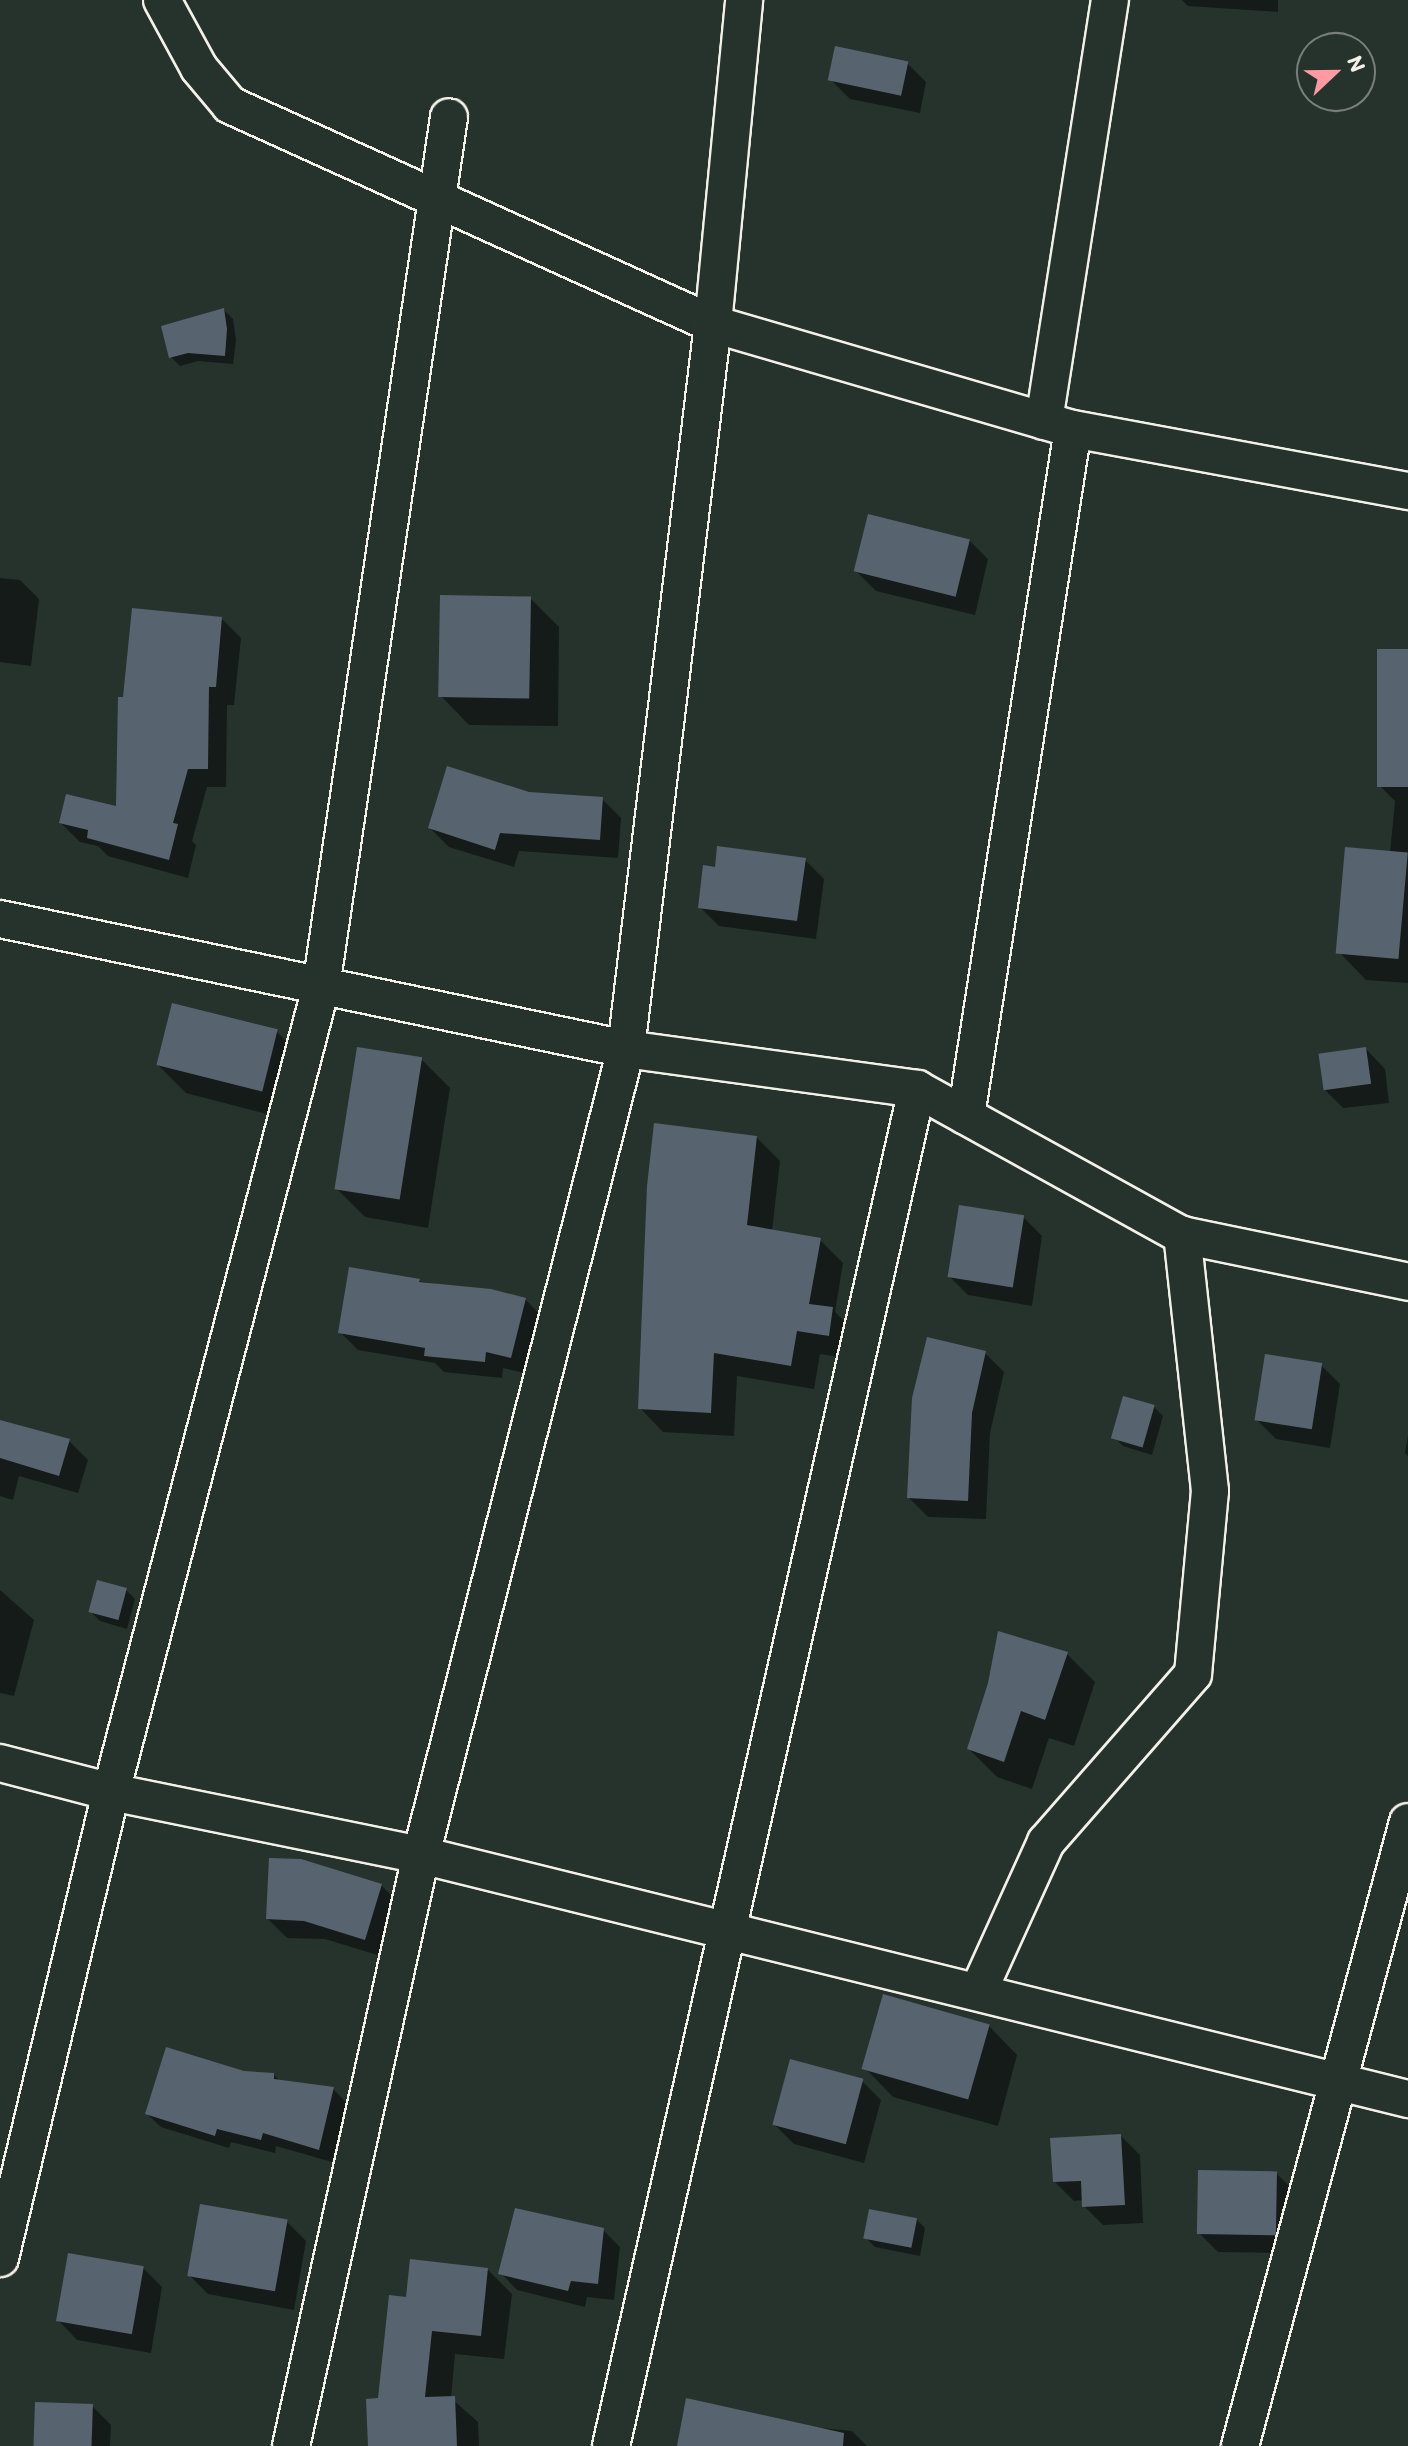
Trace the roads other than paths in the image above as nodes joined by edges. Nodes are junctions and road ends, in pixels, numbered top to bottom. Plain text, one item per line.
1 (162, 0) edge
2 (744, 0) edge
3 (1110, 0) edge
4 (449, 117) dead end
5 (437, 198) junction
6 (713, 324) junction
7 (1058, 425) junction
8 (1408, 491) edge
9 (0, 919) edge
10 (321, 987) junction
11 (626, 1049) junction
12 (917, 1089) junction
13 (966, 1116) junction
14 (1182, 1235) junction
15 (1408, 1282) edge
16 (0, 1763) edge
17 (111, 1792) junction
18 (1408, 1822) edge
19 (421, 1855) junction
20 (729, 1929) junction
21 (978, 1992) junction
22 (1338, 2082) junction
23 (1408, 2099) edge
24 (0, 2258) edge
25 (291, 2446) edge
26 (611, 2446) edge
27 (1240, 2446) edge

1 - 5 street
2 - 6 street
3 - 7 street
4 - 5 street
5 - 6 street
5 - 10 street
6 - 7 street
6 - 11 street
7 - 8 street
7 - 13 street
9 - 10 street
10 - 11 street
10 - 17 street
11 - 12 street
11 - 19 street
12 - 13 street
12 - 20 street
13 - 14 street
14 - 15 street
14 - 21 street
16 - 17 street
17 - 19 street
17 - 24 street
18 - 22 street
19 - 20 street
19 - 25 street
20 - 21 street
20 - 26 street
21 - 22 street
22 - 23 street
22 - 27 street

